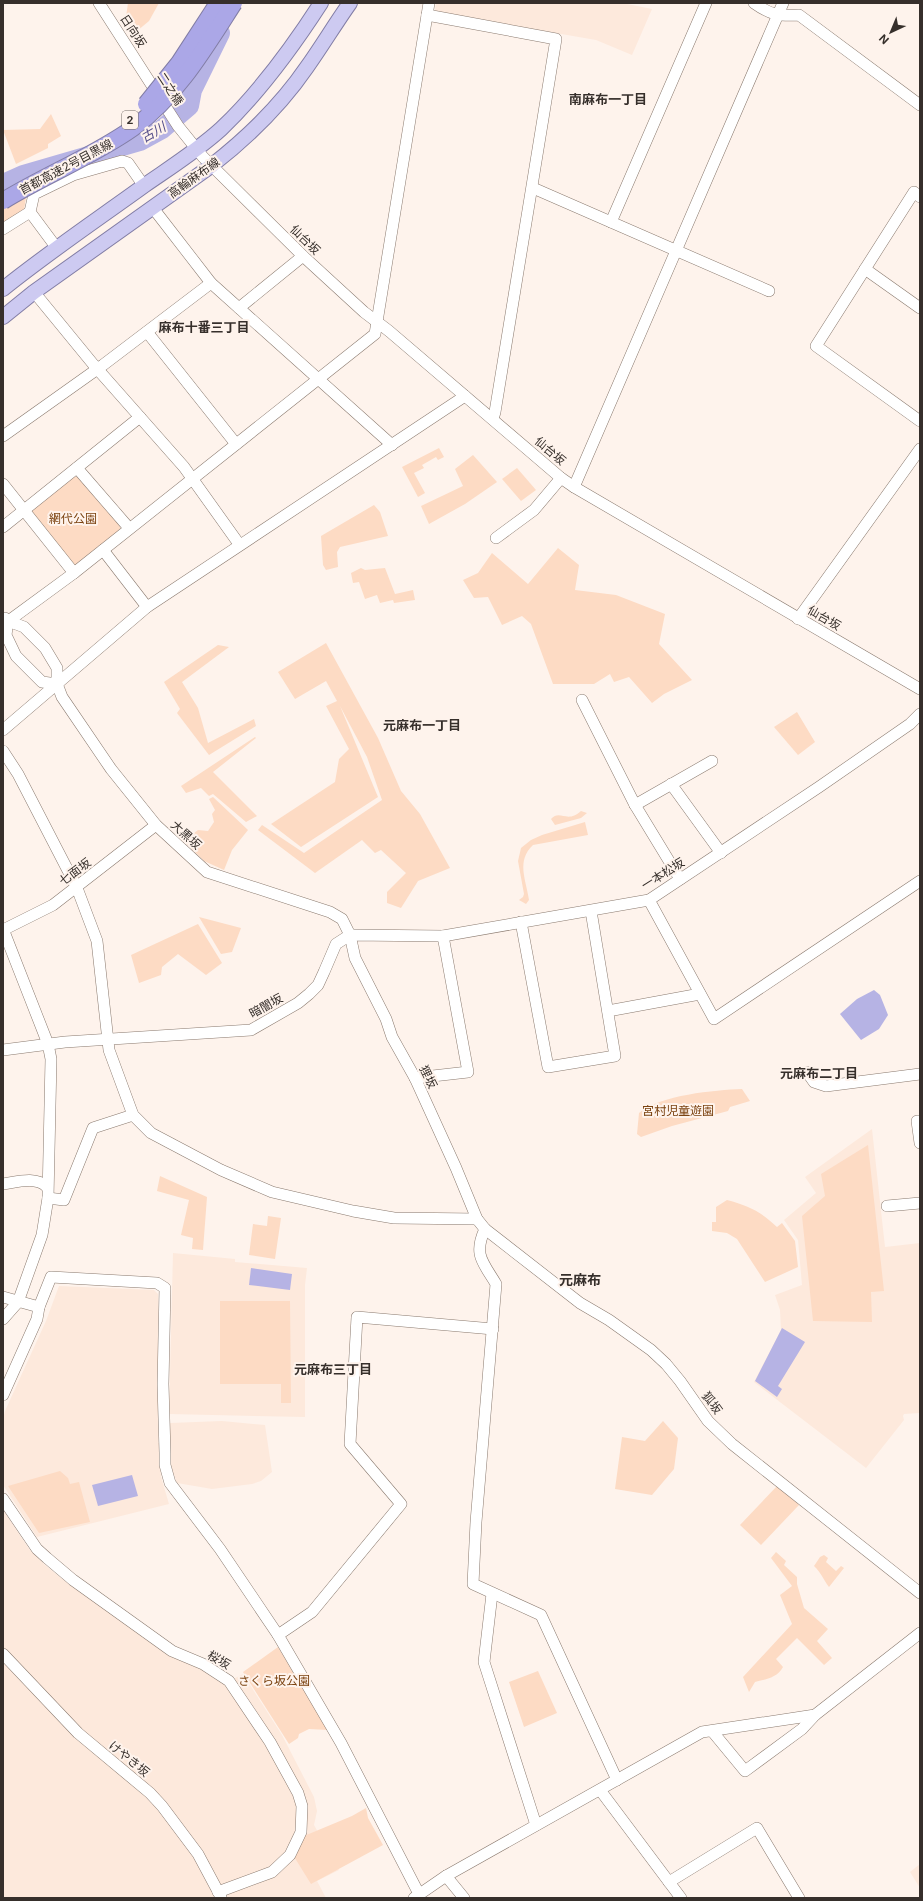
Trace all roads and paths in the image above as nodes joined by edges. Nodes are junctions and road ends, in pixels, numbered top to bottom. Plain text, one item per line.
1 (99, 3) edge
2 (218, 3) edge
3 (234, 3) edge
4 (320, 3) edge
5 (350, 3) edge
6 (429, 3) edge
7 (706, 3) edge
8 (754, 3) edge
9 (783, 3) edge
10 (427, 15) junction
11 (778, 16) junction
12 (145, 74) joint
13 (920, 105) edge
14 (196, 149) junction
15 (211, 166) junction
16 (144, 186) junction
17 (533, 188) junction
18 (3, 193) edge
19 (920, 196) edge
20 (3, 201) edge
21 (153, 208) junction
22 (30, 212) junction
23 (611, 222) junction
24 (3, 229) edge
25 (56, 247) junction
26 (677, 251) junction
27 (303, 256) junction
28 (865, 269) junction
29 (211, 283) junction
30 (3, 289) edge
31 (769, 291) dead end
32 (34, 292) junction
33 (238, 308) junction
34 (920, 308) edge
35 (3, 317) edge
36 (377, 322) junction
37 (147, 332) junction
38 (97, 369) junction
39 (318, 379) junction
40 (465, 396) junction
41 (140, 417) junction
42 (493, 419) junction
43 (920, 421) edge
44 (3, 436) edge
45 (236, 444) junction
46 (392, 445) junction
47 (920, 448) edge
48 (77, 468) junction
49 (192, 478) junction
50 (561, 478) junction
51 (3, 484) edge
52 (574, 487) junction
53 (24, 510) junction
54 (3, 527) edge
55 (129, 528) junction
56 (496, 538) dead end
57 (239, 544) junction
58 (103, 550) junction
59 (74, 573) junction
60 (147, 607) junction
61 (798, 619) junction
62 (5, 621) edge
63 (57, 684) junction
64 (920, 689) edge
65 (582, 700) dead end
66 (920, 714) edge
67 (3, 730) edge
68 (3, 751) edge
69 (712, 761) dead end
70 (671, 784) junction
71 (635, 805) junction
72 (156, 825) junction
73 (721, 853) junction
74 (680, 879) junction
75 (918, 886) edge
76 (77, 888) junction
77 (649, 900) junction
78 (591, 911) junction
79 (342, 919) junction
80 (521, 922) junction
81 (3, 930) edge
82 (371, 935) junction
83 (350, 936) junction
84 (443, 936) junction
85 (700, 994) junction
86 (608, 1011) junction
87 (109, 1039) junction
88 (48, 1044) junction
89 (3, 1050) edge
90 (807, 1072) dead end
91 (920, 1074) edge
92 (415, 1078) junction
93 (133, 1115) junction
94 (920, 1121) edge
95 (920, 1143) edge
96 (3, 1184) edge
97 (47, 1192) junction
98 (920, 1203) edge
99 (887, 1206) dead end
100 (477, 1219) junction
101 (485, 1229) junction
102 (3, 1297) edge
103 (18, 1302) junction
104 (39, 1307) junction
105 (3, 1319) edge
106 (492, 1328) junction
107 (3, 1396) edge
108 (3, 1499) edge
109 (920, 1593) edge
110 (492, 1594) junction
111 (920, 1633) edge
112 (278, 1635) junction
113 (3, 1654) edge
114 (815, 1715) junction
115 (712, 1731) junction
116 (617, 1780) junction
117 (600, 1790) junction
118 (536, 1825) junction
119 (446, 1876) junction
120 (669, 1882) junction
121 (220, 1895) edge
122 (416, 1896) edge
123 (464, 1898) edge
124 (681, 1898) edge
125 (799, 1898) edge

1 - 12 street, 日向坂
2 - 18 highway, 首都高速2号目黒線 / 2, bridge
3 - 20 highway, 首都高速2号目黒線 / 2, bridge
4 - 14 main road, 高輪麻布線
5 - 15 main road, 高輪麻布線
6 - 10 street
7 - 23 street
8 - 11 street
9 - 11 street
10 - 17 street
10 - 36 street
11 - 13 street
11 - 26 street
12 - 14 street, 二之橋, bridge
14 - 15 street, 仙台坂
14 - 16 main road, 高輪麻布線
15 - 21 main road, 高輪麻布線
15 - 27 street, 仙台坂
16 - 22 street
16 - 25 main road, 高輪麻布線
17 - 23 street
17 - 42 street
19 - 28 street
21 - 29 street
21 - 32 main road, 高輪麻布線
22 - 24 street
22 - 25 street
23 - 26 street
25 - 30 main road, 高輪麻布線
26 - 31 street
26 - 52 street
27 - 33 street
27 - 36 street, 仙台坂
28 - 34 street
28 - 43 street
29 - 33 street
29 - 37 street
32 - 35 main road, 高輪麻布線
32 - 38 street
33 - 39 street
36 - 39 street
36 - 40 street, 仙台坂
37 - 38 street
37 - 45 street
38 - 41 street
38 - 44 street
39 - 45 street
39 - 46 street
40 - 42 street, 仙台坂
40 - 46 street
41 - 48 street
41 - 49 street
42 - 50 street, 仙台坂
45 - 49 street
46 - 57 street
47 - 61 street
48 - 53 street
48 - 55 street
49 - 55 street
49 - 57 street
50 - 52 street, 仙台坂
50 - 56 street
51 - 53 street
52 - 61 street, 仙台坂
53 - 54 street
53 - 59 street
55 - 58 street
57 - 60 street
58 - 59 street
58 - 60 street
59 - 62 street
60 - 63 street
61 - 64 street, 仙台坂
62 - 63 street
62 - 63 street
63 - 67 street
63 - 72 street, 大黒坂
65 - 71 street
66 - 73 street, 一本松坂
68 - 76 street
69 - 70 street
70 - 71 street
70 - 73 street
71 - 74 street
72 - 76 street, 七面坂
72 - 79 street, 大黒坂
73 - 74 street, 一本松坂
74 - 77 street, 一本松坂
75 - 85 street
76 - 81 street, 七面坂
76 - 87 street
77 - 78 street, 一本松坂
77 - 85 street
78 - 80 street, 一本松坂
78 - 86 street
79 - 82 street, 大黒坂
79 - 83 street
80 - 84 street, 一本松坂
80 - 86 street
81 - 88 street
82 - 83 street, 一本松坂
82 - 84 street, 一本松坂
83 - 87 street, 暗闇坂
83 - 92 street, 狸坂
84 - 92 street
85 - 86 street
87 - 88 street, 暗闇坂
87 - 93 street
88 - 89 street, 暗闇坂
88 - 97 street
90 - 91 street
92 - 100 street, 狸坂
93 - 97 street
93 - 100 street
94 - 95 street
96 - 97 street
97 - 103 street
98 - 99 street
100 - 101 street, 狸坂
101 - 106 street
101 - 109 street, 狐坂
102 - 103 street
103 - 104 street
103 - 105 street
104 - 107 street
104 - 112 street
106 - 110 street
106 - 112 street
108 - 121 street, 桜坂
110 - 116 street
110 - 118 street
111 - 114 street
112 - 122 street
113 - 121 street, けやき坂
114 - 115 street
114 - 115 street
115 - 116 street
116 - 117 street
117 - 118 street
117 - 120 street
118 - 119 street
119 - 122 street
119 - 123 street
120 - 124 street
120 - 125 street

